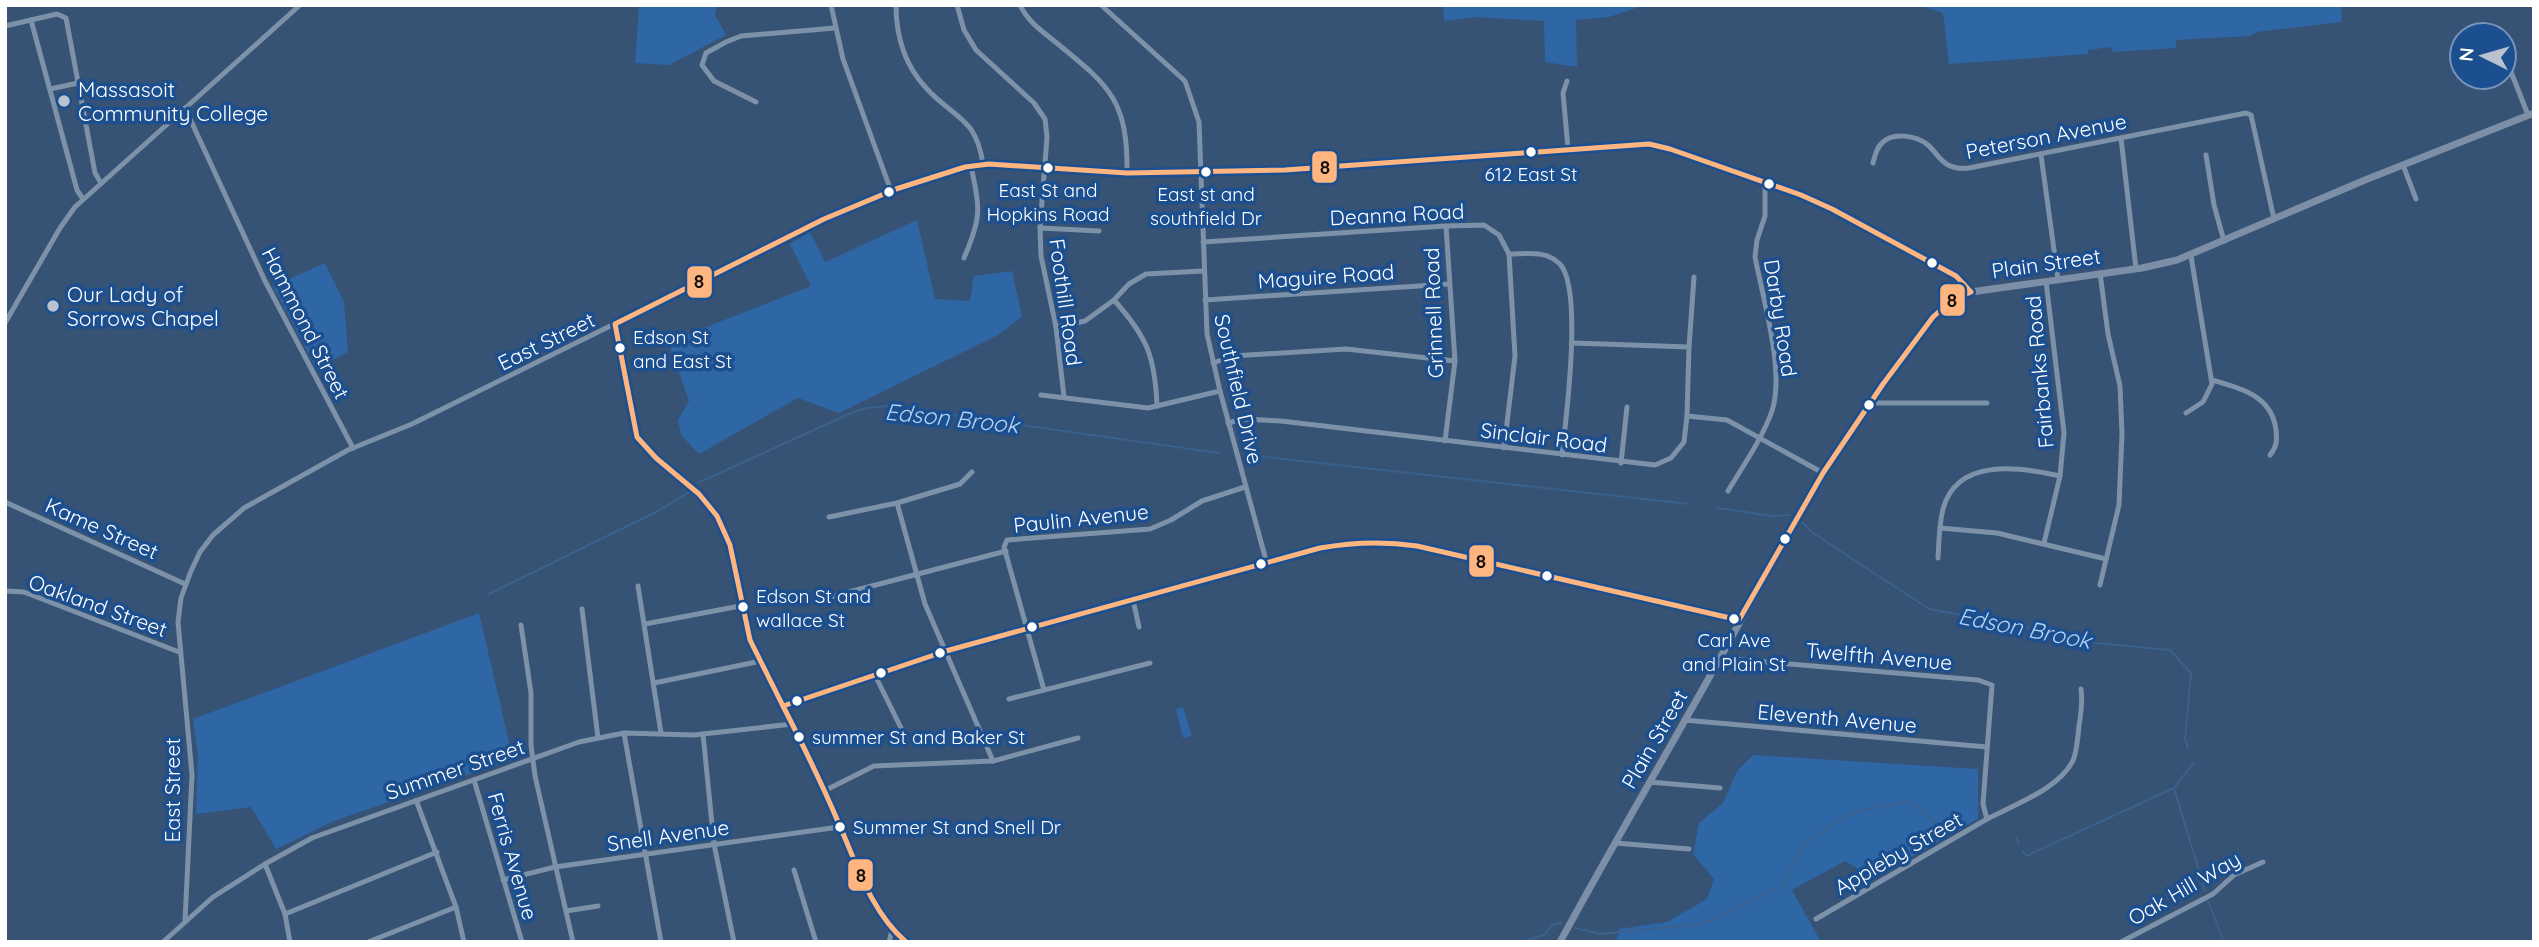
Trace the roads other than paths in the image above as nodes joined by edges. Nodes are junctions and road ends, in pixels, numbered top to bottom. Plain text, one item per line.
1 (300, 5) edge
2 (831, 5) edge
3 (896, 5) edge
4 (957, 5) edge
5 (1020, 5) edge
6 (1101, 5) edge
7 (31, 20) junction
8 (5, 26) edge
9 (835, 27) junction
10 (1567, 81) dead end
11 (78, 83) junction
12 (2518, 85) edge
13 (50, 89) junction
14 (756, 102) dead end
15 (184, 108) junction
16 (2531, 114) edge
17 (2120, 138) junction
18 (1568, 148) junction
19 (2042, 155) junction
20 (2206, 155) dead end
21 (1873, 163) dead end
22 (983, 164) junction
23 (2403, 165) junction
24 (971, 166) junction
25 (1045, 168) junction
26 (1127, 173) junction
27 (1201, 173) junction
28 (1765, 181) junction
29 (101, 183) junction
30 (891, 191) junction
31 (2416, 199) dead end
32 (83, 200) junction
33 (2274, 219) junction
34 (1446, 226) junction
35 (1040, 228) junction
36 (1099, 231) dead end
37 (1203, 242) junction
38 (2224, 242) junction
39 (1509, 254) junction
40 (2190, 256) junction
41 (964, 258) dead end
42 (2136, 269) junction
43 (1203, 271) junction
44 (2100, 273) junction
45 (1694, 277) dead end
46 (2058, 279) junction
47 (2046, 281) junction
48 (1449, 284) junction
49 (1970, 292) junction
50 (1114, 300) junction
51 (1205, 300) junction
52 (5, 323) edge
53 (615, 324) junction
54 (1056, 327) junction
55 (1573, 344) junction
56 (1689, 347) junction
57 (1455, 361) junction
58 (1213, 363) junction
59 (2212, 380) junction
60 (1220, 391) junction
61 (1041, 395) dead end
62 (1064, 397) junction
63 (1870, 403) junction
64 (1987, 403) dead end
65 (1157, 407) junction
66 (1627, 407) dead end
67 (2186, 413) dead end
68 (1687, 416) junction
69 (1228, 422) junction
70 (1759, 438) junction
71 (1445, 441) junction
72 (1504, 447) junction
73 (353, 448) junction
74 (1562, 455) junction
75 (2270, 455) dead end
76 (1621, 463) junction
77 (972, 472) dead end
78 (1823, 473) junction
79 (2060, 476) junction
80 (1245, 487) junction
81 (1728, 491) dead end
82 (5, 502) edge
83 (897, 503) junction
84 (829, 517) dead end
85 (1940, 528) junction
86 (2044, 543) junction
87 (1006, 551) junction
88 (1938, 558) dead end
89 (2106, 559) junction
90 (1267, 564) junction
91 (916, 575) junction
92 (185, 584) junction
93 (2100, 585) dead end
94 (638, 586) dead end
95 (5, 591) edge
96 (822, 599) dead end
97 (1133, 600) junction
98 (740, 606) junction
99 (582, 609) dead end
100 (1739, 620) junction
101 (645, 624) junction
102 (521, 625) dead end
103 (1026, 628) junction
104 (1139, 628) dead end
105 (946, 651) junction
106 (179, 652) junction
107 (1720, 658) junction
108 (761, 661) junction
109 (1150, 663) dead end
110 (874, 673) junction
111 (654, 683) junction
112 (1992, 685) joint
113 (2081, 689) dead end
114 (1044, 690) junction
115 (1009, 699) dead end
116 (783, 706) junction
117 (1684, 720) junction
118 (792, 724) junction
119 (901, 728) dead end
120 (624, 733) junction
121 (661, 733) junction
122 (703, 734) junction
123 (598, 738) junction
124 (1078, 738) dead end
125 (1987, 747) junction
126 (533, 759) junction
127 (993, 761) junction
128 (474, 780) junction
129 (1649, 782) junction
130 (1720, 788) dead end
131 (824, 791) junction
132 (416, 800) junction
133 (1987, 819) junction
134 (839, 827) junction
135 (1615, 843) junction
136 (714, 844) junction
137 (1689, 849) dead end
138 (437, 852) junction
139 (646, 855) junction
140 (2263, 862) dead end
141 (265, 864) junction
142 (555, 867) junction
143 (794, 870) dead end
144 (503, 880) junction
145 (598, 906) dead end
146 (456, 907) junction
147 (566, 911) junction
148 (285, 914) junction
149 (1816, 919) dead end
150 (185, 921) junction
151 (892, 930) junction
152 (163, 942) edge
153 (290, 942) edge
154 (368, 942) edge
155 (464, 942) edge
156 (522, 942) edge
157 (573, 942) edge
158 (662, 942) edge
159 (734, 942) edge
160 (816, 942) edge
161 (889, 942) edge
162 (906, 942) edge
163 (1560, 942) edge
164 (2121, 942) edge

1 - 15 street
2 - 9 street
3 - 22 street
4 - 25 street, Foothill Road
5 - 26 street
6 - 27 street, Southfield Drive
7 - 8 street
7 - 11 street
7 - 13 street
9 - 14 street
9 - 30 street
10 - 18 street
11 - 13 street
11 - 29 street
12 - 16 street
13 - 32 street
15 - 29 street
15 - 73 street, Hammond Street
16 - 23 main road, Plain Street
17 - 19 street, Peterson Avenue
17 - 33 street, Peterson Avenue
17 - 42 street
18 - 27 street, East Street
18 - 28 street, East Street
19 - 21 street, Peterson Avenue
19 - 46 street
20 - 38 street
22 - 24 street, East Street
22 - 25 street, East Street
23 - 31 street
23 - 33 main road, Plain Street
24 - 30 street, East Street
24 - 41 street
25 - 26 street, East Street
25 - 35 street, Foothill Road
26 - 27 street, East Street
27 - 37 street, Southfield Drive
28 - 49 street, East Street
28 - 70 street, Darby Road
29 - 32 street
30 - 53 street, East Street
32 - 52 street
33 - 38 main road, Plain Street
34 - 37 street, Deanna Road
34 - 39 street, Deanna Road
34 - 48 street, Grinnell Road
35 - 36 street
35 - 54 street, Foothill Road
37 - 43 street, Southfield Drive
38 - 40 main road, Plain Street
39 - 55 street
39 - 72 street
40 - 42 main road, Plain Street
40 - 59 street
42 - 44 main road, Plain Street
43 - 50 street
43 - 51 street, Southfield Drive
44 - 46 main road, Plain Street
44 - 89 street
45 - 56 street, Sinclair Road
46 - 47 main road, Plain Street
47 - 49 main road, Plain Street
47 - 79 street, Fairbanks Road
48 - 51 street, Maguire Road
48 - 57 street, Grinnell Road
49 - 63 main road, Plain Street
50 - 54 street
50 - 65 street
51 - 58 street, Southfield Drive
53 - 73 street, East Street
53 - 98 street
54 - 62 street, Foothill Road
55 - 56 street
55 - 74 street
56 - 68 street, Sinclair Road
57 - 58 street
57 - 71 street, Grinnell Road
58 - 60 street, Southfield Drive
59 - 67 street
59 - 75 street
60 - 65 street
60 - 69 street, Southfield Drive
61 - 62 street
62 - 65 street
63 - 64 street
63 - 78 main road, Plain Street
66 - 76 street
68 - 70 street
68 - 76 street, Sinclair Road
69 - 71 street, Sinclair Road
69 - 80 street, Southfield Drive
70 - 78 street
70 - 81 street, Darby Road
71 - 72 street, Sinclair Road
72 - 74 street, Sinclair Road
73 - 92 street, East Street
74 - 76 street, Sinclair Road
77 - 83 street
78 - 100 main road, Plain Street
79 - 85 street
79 - 86 street, Fairbanks Road
80 - 87 street, Paulin Avenue
80 - 90 street, Southfield Drive
82 - 92 street, Kame Street
83 - 84 street
83 - 91 street
85 - 86 street
85 - 88 street
86 - 89 street
87 - 91 street
87 - 103 street
89 - 93 street
90 - 97 street
90 - 100 street
91 - 96 street
91 - 105 street
92 - 106 street, East Street
94 - 101 street
95 - 106 street, Oakland Street
97 - 103 street
97 - 104 street
98 - 101 street
98 - 108 street
99 - 123 street
100 - 107 main road, Plain Street
101 - 111 street
102 - 126 street
103 - 105 street
103 - 114 street
105 - 110 street
105 - 127 street
106 - 150 street, East Street
107 - 112 street, Twelfth Avenue
107 - 117 main road, Plain Street
108 - 111 street
108 - 116 street
109 - 114 street
110 - 116 street
110 - 119 street
111 - 121 street
112 - 125 street, Appleby Street
113 - 133 street
114 - 115 street
116 - 118 street
117 - 125 street, Eleventh Avenue
117 - 129 main road, Plain Street
118 - 122 street, Summer Street
118 - 131 street
120 - 121 street, Summer Street
120 - 123 street, Summer Street
120 - 139 street
121 - 122 street, Summer Street
122 - 136 street
123 - 126 street, Summer Street
124 - 127 street
125 - 133 street, Appleby Street
126 - 128 street, Summer Street
126 - 142 street
127 - 131 street
128 - 132 street, Summer Street
128 - 144 street, Ferris Avenue
129 - 130 street
129 - 135 main road, Plain Street
131 - 134 street
132 - 138 street
132 - 141 street, Summer Street
133 - 149 street, Appleby Street
134 - 136 street, Snell Avenue
134 - 151 street
135 - 137 street
135 - 163 main road, Plain Street
136 - 139 street, Snell Avenue
136 - 159 street
138 - 146 street
138 - 148 street
139 - 142 street, Snell Avenue
139 - 158 street
140 - 164 street, Oak Hill Way
141 - 148 street
141 - 150 street, Summer Street
142 - 144 street, Snell Avenue
142 - 147 street
143 - 160 street
144 - 156 street, Ferris Avenue
145 - 147 street
146 - 154 street
146 - 155 street
147 - 157 street
148 - 153 street
150 - 152 street, Summer Street
151 - 161 street
151 - 162 street

